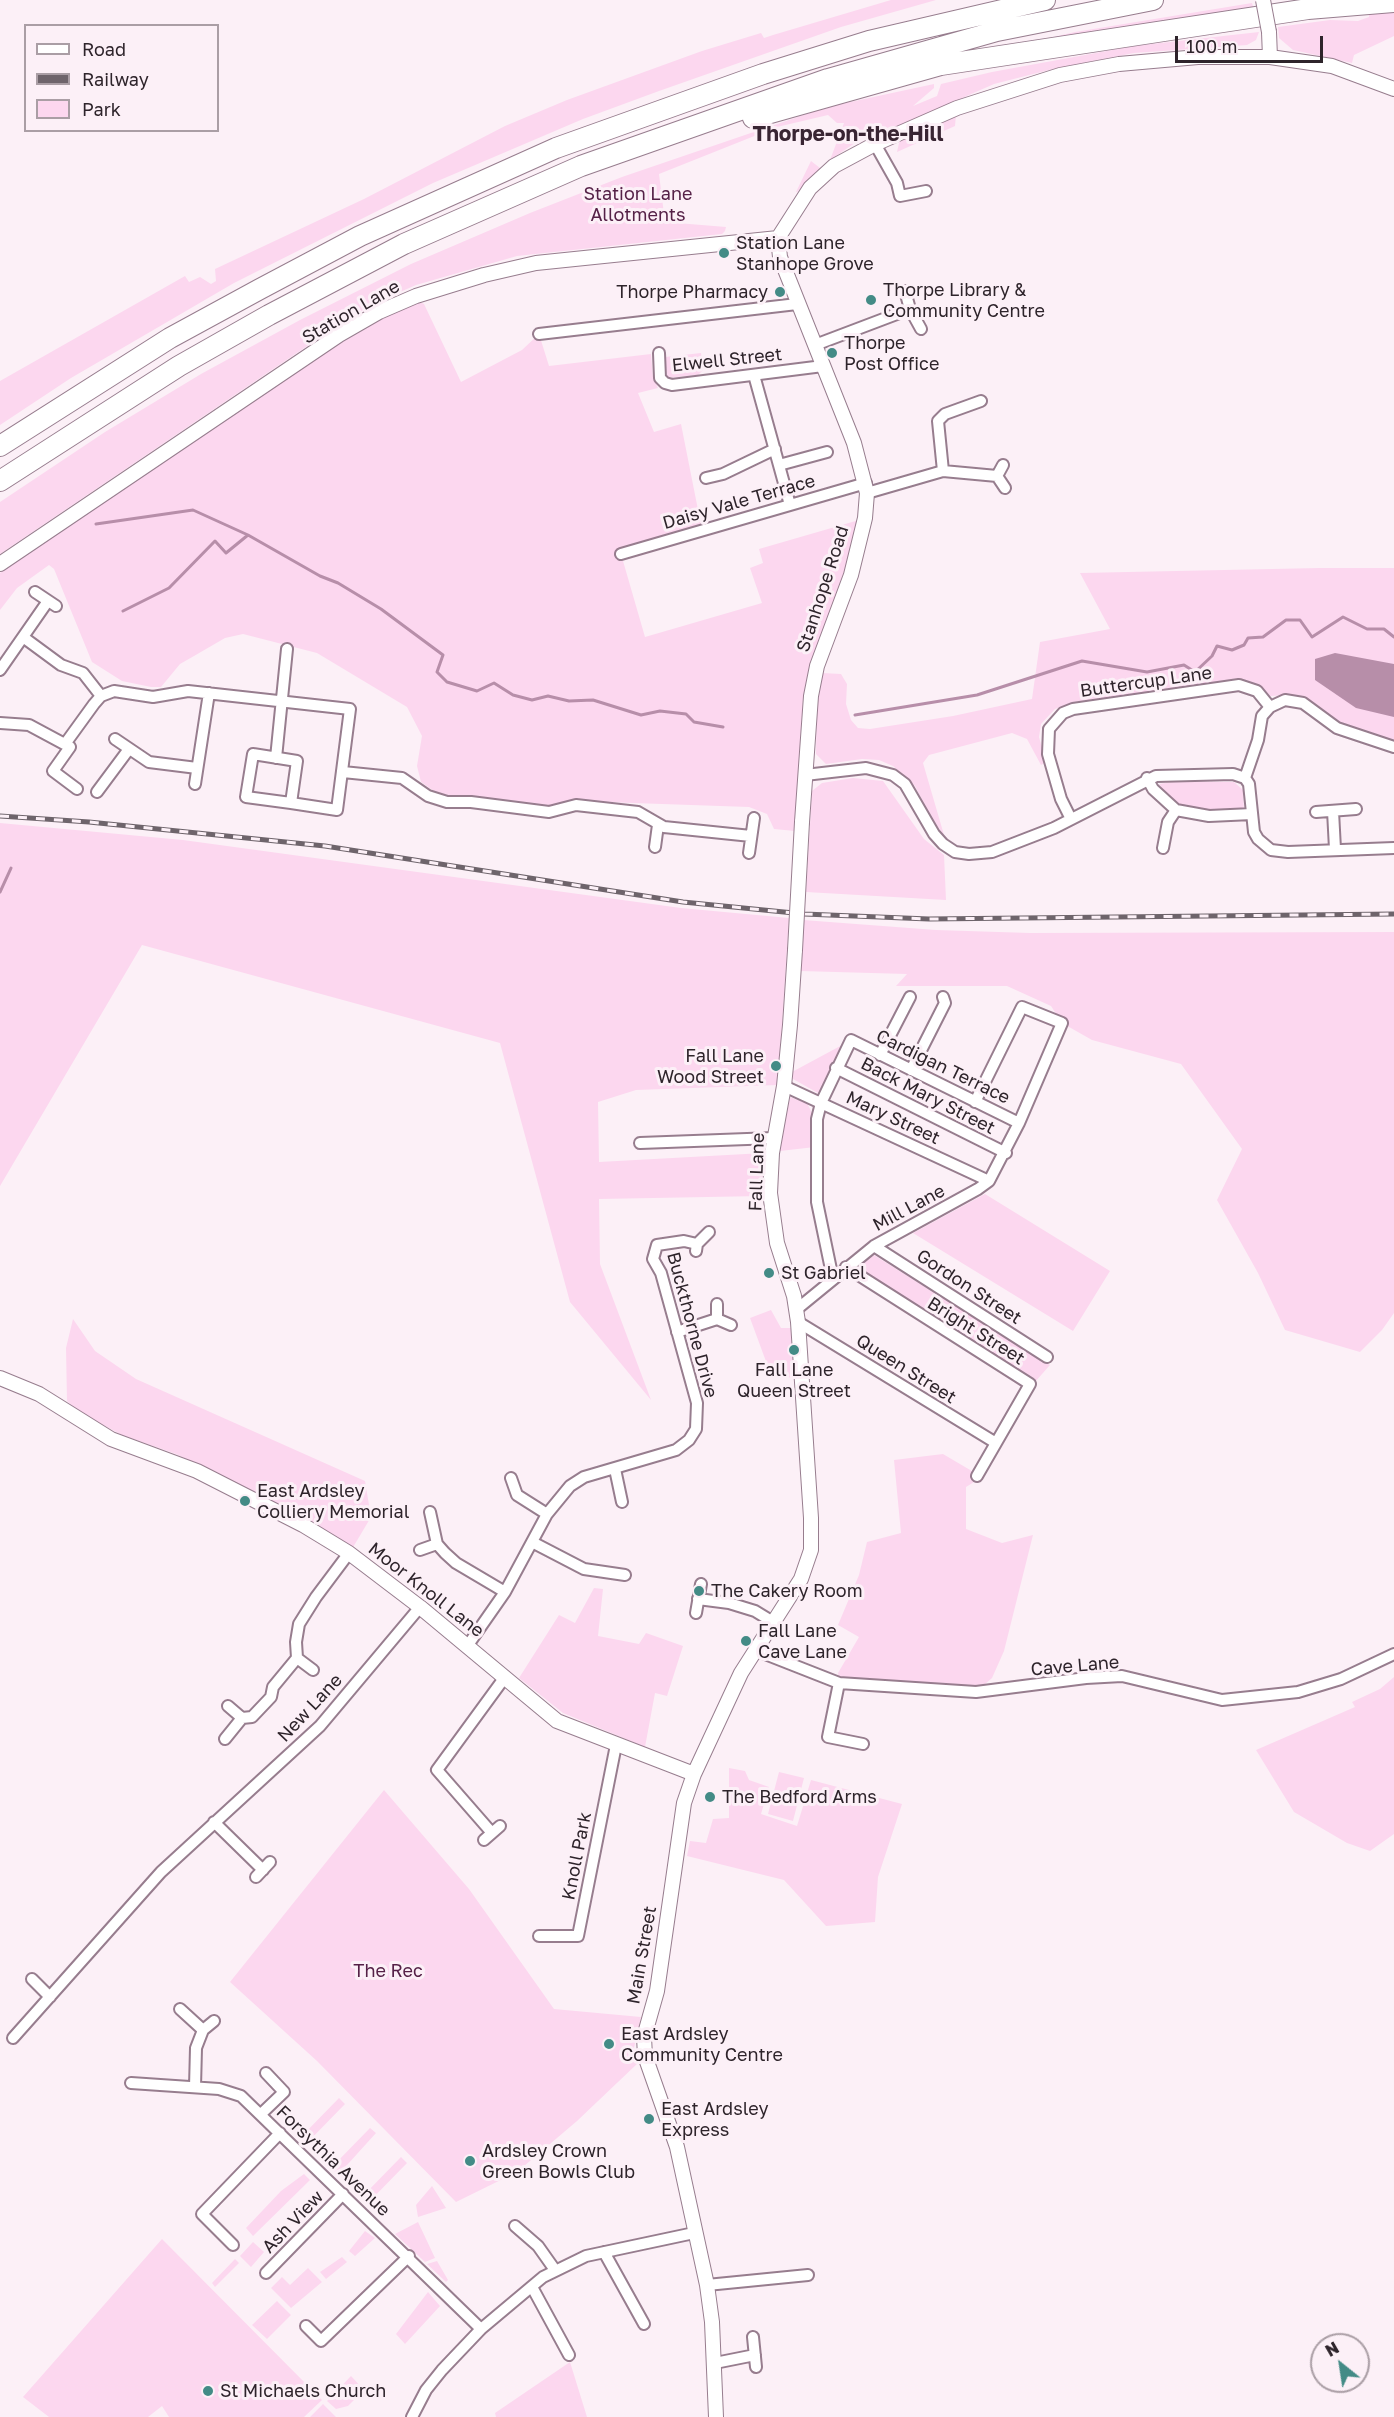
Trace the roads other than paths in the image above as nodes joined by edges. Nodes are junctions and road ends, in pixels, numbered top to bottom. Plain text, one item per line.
1 (1045, 0) edge
2 (1153, 0) edge
3 (1263, 0) edge
4 (1394, 2) edge
5 (1270, 57) junction
6 (1394, 89) edge
7 (875, 144) junction
8 (926, 191) dead end
9 (502, 200) junction
10 (778, 238) junction
11 (905, 291) dead end
12 (797, 304) junction
13 (910, 309) junction
14 (921, 328) dead end
15 (539, 334) dead end
16 (815, 345) junction
17 (658, 353) dead end
18 (823, 366) junction
19 (754, 375) junction
20 (981, 401) dead end
21 (0, 446) edge
22 (775, 449) junction
23 (827, 452) dead end
24 (779, 465) junction
25 (1003, 465) dead end
26 (943, 471) junction
27 (997, 477) junction
28 (706, 478) dead end
29 (0, 480) edge
30 (866, 488) junction
31 (1005, 488) dead end
32 (790, 505) junction
33 (621, 554) dead end
34 (0, 564) edge
35 (34, 592) dead end
36 (23, 637) junction
37 (287, 649) dead end
38 (0, 670) edge
39 (209, 693) junction
40 (101, 696) junction
41 (281, 702) junction
42 (1270, 707) junction
43 (0, 723) edge
44 (115, 739) dead end
45 (68, 746) junction
46 (1394, 747) edge
47 (129, 749) junction
48 (276, 758) junction
49 (197, 768) junction
50 (343, 772) junction
51 (806, 775) junction
52 (1147, 778) junction
53 (1245, 778) junction
54 (195, 784) dead end
55 (77, 789) dead end
56 (97, 792) dead end
57 (291, 803) junction
58 (1356, 809) dead end
59 (1176, 810) junction
60 (1333, 811) junction
61 (1316, 812) dead end
62 (754, 818) dead end
63 (1071, 819) junction
64 (1252, 819) junction
65 (802, 822) joint
66 (658, 825) junction
67 (751, 836) junction
68 (655, 847) dead end
69 (1162, 848) dead end
70 (1394, 848) edge
71 (1335, 849) junction
72 (749, 853) dead end
73 (909, 997) dead end
74 (943, 997) dead end
75 (880, 1055) junction
76 (836, 1068) junction
77 (911, 1070) junction
78 (784, 1086) junction
79 (975, 1102) junction
80 (821, 1103) junction
81 (1019, 1123) junction
82 (774, 1138) junction
83 (640, 1143) dead end
84 (1006, 1153) junction
85 (989, 1181) junction
86 (709, 1232) dead end
87 (874, 1246) junction
88 (846, 1268) junction
89 (833, 1279) junction
90 (717, 1304) dead end
91 (797, 1316) junction
92 (717, 1319) junction
93 (731, 1325) dead end
94 (677, 1332) junction
95 (1047, 1356) dead end
96 (0, 1378) edge
97 (996, 1443) junction
98 (615, 1468) junction
99 (976, 1476) dead end
100 (511, 1478) dead end
101 (622, 1502) dead end
102 (430, 1512) dead end
103 (547, 1514) junction
104 (532, 1542) junction
105 (437, 1544) junction
106 (420, 1550) dead end
107 (349, 1553) junction
108 (625, 1575) dead end
109 (701, 1584) dead end
110 (505, 1592) junction
111 (698, 1599) junction
112 (420, 1607) junction
113 (696, 1613) dead end
114 (773, 1622) junction
115 (468, 1645) junction
116 (755, 1650) junction
117 (1394, 1654) edge
118 (297, 1658) junction
119 (314, 1670) dead end
120 (505, 1677) junction
121 (839, 1683) junction
122 (228, 1706) dead end
123 (242, 1718) junction
124 (225, 1739) dead end
125 (863, 1744) dead end
126 (616, 1745) junction
127 (694, 1774) junction
128 (214, 1821) junction
129 (492, 1833) dead end
130 (263, 1870) dead end
131 (539, 1936) dead end
132 (32, 1979) dead end
133 (50, 1997) junction
134 (180, 2009) dead end
135 (214, 2021) dead end
136 (203, 2030) junction
137 (13, 2038) dead end
138 (266, 2073) dead end
139 (131, 2083) dead end
140 (195, 2087) junction
141 (261, 2114) junction
142 (280, 2133) junction
143 (344, 2194) junction
144 (515, 2226) dead end
145 (694, 2233) junction
146 (233, 2245) dead end
147 (604, 2252) junction
148 (409, 2256) junction
149 (555, 2270) junction
150 (266, 2273) dead end
151 (808, 2275) dead end
152 (707, 2285) junction
153 (532, 2287) junction
154 (644, 2324) dead end
155 (306, 2326) dead end
156 (481, 2329) junction
157 (753, 2337) dead end
158 (569, 2355) dead end
159 (715, 2363) junction
160 (412, 2417) edge
161 (716, 2417) edge

1 - 21 highway
2 - 9 highway
3 - 5 street, bridge
4 - 9 highway
5 - 6 street
5 - 7 street
7 - 8 street
7 - 10 street
9 - 29 highway
10 - 12 street, Stanhope Road
10 - 34 street, Station Lane
11 - 13 street
12 - 15 street
12 - 16 street, Stanhope Road
13 - 14 street
13 - 16 street
16 - 18 street, Stanhope Road
17 - 19 street, Elwell Street
18 - 19 street, Elwell Street
18 - 30 street, Stanhope Road
19 - 22 street
20 - 26 street
22 - 24 street
22 - 28 street
23 - 24 street
24 - 32 street
25 - 27 street
26 - 27 street
26 - 30 street, Daisy Vale Terrace
27 - 31 street
30 - 32 street, Daisy Vale Terrace
30 - 51 street, Stanhope Road
32 - 33 street, Daisy Vale Terrace
35 - 36 street
36 - 38 street
36 - 40 street
37 - 41 street
39 - 40 street
39 - 41 street
39 - 49 street
40 - 45 street
41 - 48 street
41 - 50 street
42 - 46 street
42 - 53 street
42 - 63 street, Buttercup Lane
43 - 45 street
44 - 47 street
45 - 55 street
47 - 49 street
47 - 56 street
48 - 57 street
48 - 57 street
49 - 54 street
50 - 57 street
50 - 66 street
51 - 63 street
51 - 65 street, Stanhope Road
52 - 53 street
52 - 59 street
52 - 63 street
53 - 64 street
58 - 60 street
59 - 64 street
59 - 69 street
60 - 61 street
60 - 71 street
62 - 67 street
64 - 71 street
65 - 78 street, Fall Lane, bridge
66 - 67 street
66 - 68 street
67 - 72 street
70 - 71 street
73 - 75 street
74 - 77 street
75 - 76 street, Cardigan Terrace
75 - 77 street, Cardigan Terrace
76 - 80 street
76 - 84 street, Back Mary Street
77 - 79 street, Cardigan Terrace
78 - 80 street, Mary Street
78 - 82 street, Fall Lane
79 - 81 street, Cardigan Terrace
79 - 81 street, Mill Lane
80 - 85 street, Mary Street
80 - 89 street
81 - 84 street, Mill Lane
82 - 83 street
82 - 91 street, Fall Lane
84 - 85 street, Mill Lane
85 - 87 street, Mill Lane
86 - 94 street, Buckthorne Drive
87 - 88 street, Mill Lane
87 - 95 street, Gordon Street
88 - 89 street, Mill Lane
88 - 97 street, Bright Street
89 - 91 street, Mill Lane
90 - 92 street
91 - 97 street, Queen Street
91 - 114 street, Fall Lane
92 - 93 street
92 - 94 street
94 - 98 street, Buckthorne Drive
96 - 107 street, Moor Knoll Lane
97 - 99 street, Bright Street
98 - 101 street
98 - 103 street, Buckthorne Drive
100 - 103 street
102 - 105 street
103 - 104 street, Buckthorne Drive
104 - 108 street
104 - 110 street, Buckthorne Drive
105 - 106 street
105 - 110 street
107 - 112 street, Moor Knoll Lane
107 - 118 street
109 - 111 street
110 - 115 street, Buckthorne Drive
111 - 113 street
111 - 114 street
112 - 115 street, Moor Knoll Lane
112 - 128 street, New Lane
114 - 116 street, Fall Lane
115 - 120 street, Moor Knoll Lane
116 - 121 street, Cave Lane
116 - 127 street, Main Street
117 - 121 street, Cave Lane
118 - 119 street
118 - 123 street
120 - 126 street, Moor Knoll Lane
120 - 129 street
121 - 125 street
122 - 123 street
123 - 124 street
126 - 127 street, Moor Knoll Lane
126 - 131 street, Knoll Park
127 - 145 street, Main Street
128 - 130 street
128 - 133 street, New Lane
132 - 133 street
133 - 137 street, New Lane
134 - 136 street
135 - 136 street
136 - 140 street
138 - 141 street
139 - 140 street, Forsythia Avenue
140 - 141 street, Forsythia Avenue
141 - 142 street, Forsythia Avenue
142 - 143 street, Forsythia Avenue
142 - 146 street
143 - 148 street, Forsythia Avenue
143 - 150 street, Ash View
144 - 149 street
145 - 147 street
145 - 152 street, Main Street
147 - 149 street
147 - 154 street
148 - 155 street
148 - 156 street, Forsythia Avenue
149 - 153 street
151 - 152 street
152 - 159 street, Main Street
153 - 156 street
153 - 158 street
156 - 160 street
157 - 159 street
159 - 161 street, Main Street

